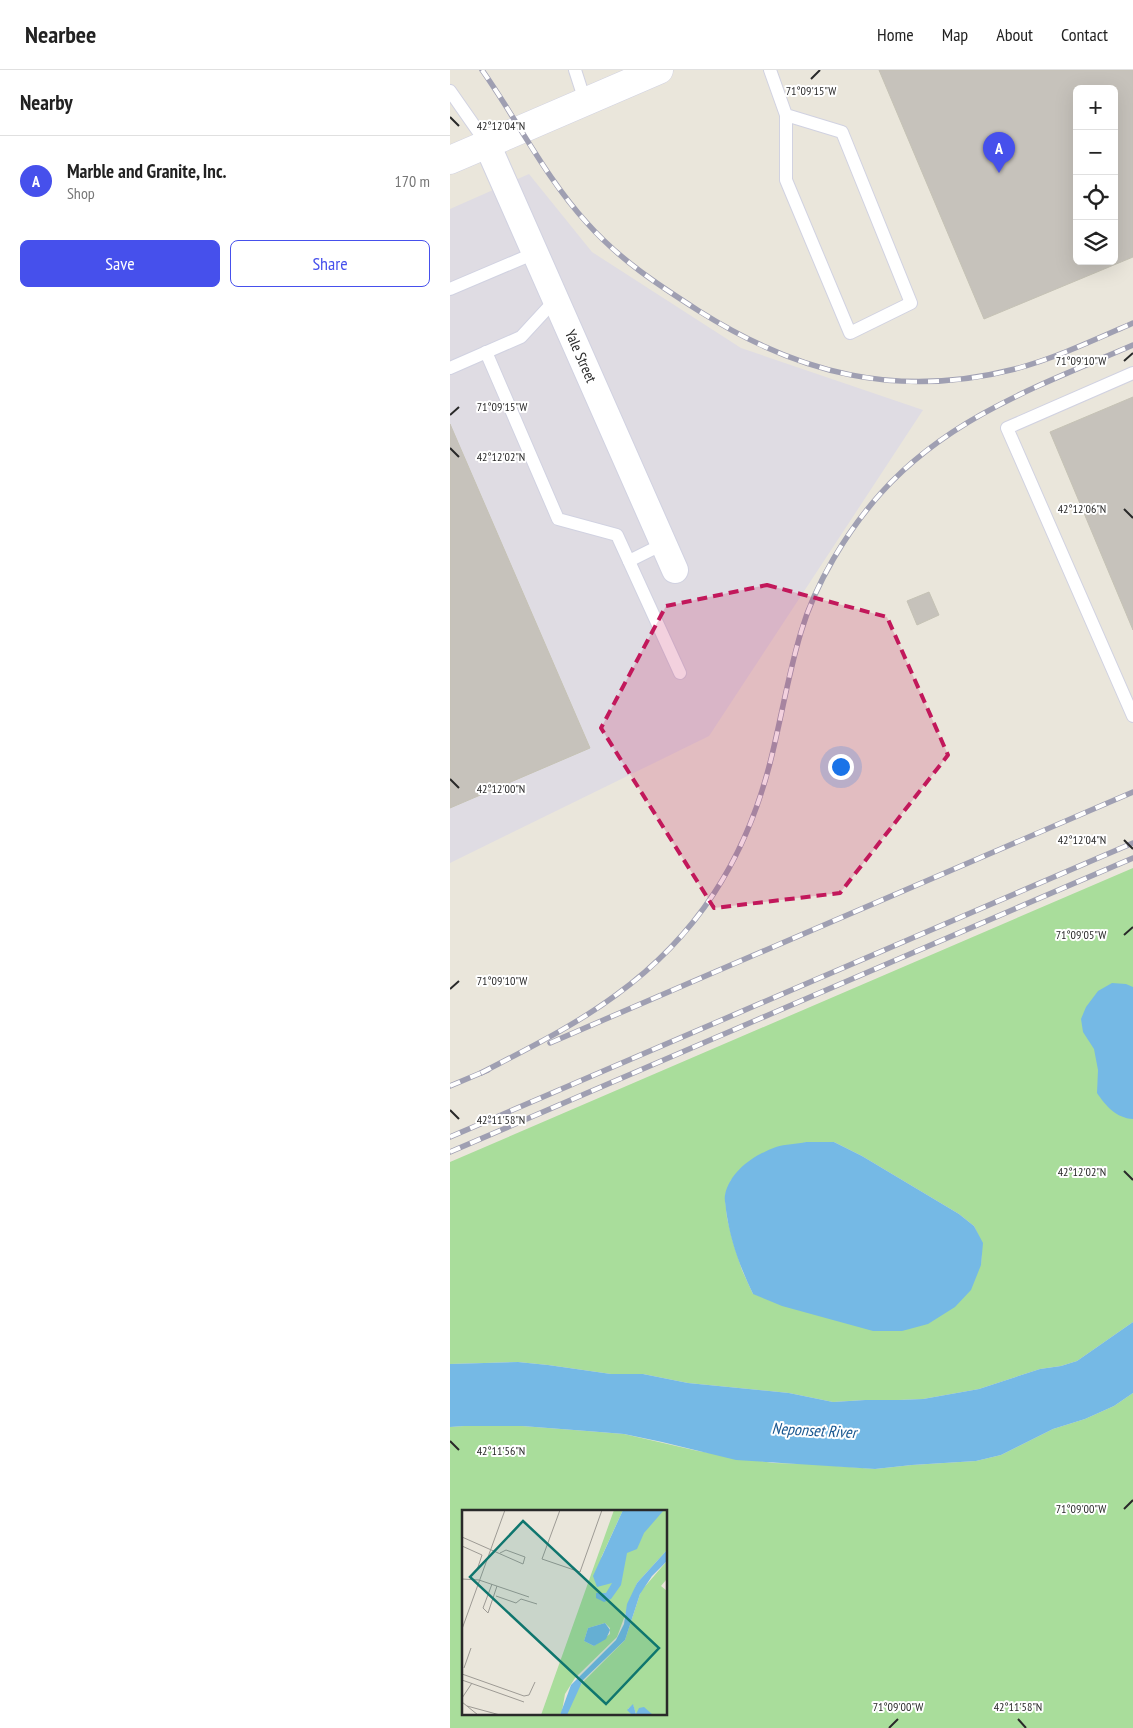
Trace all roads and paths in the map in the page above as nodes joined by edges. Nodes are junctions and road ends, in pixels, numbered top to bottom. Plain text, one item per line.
1 (575, 70) edge
2 (659, 70) edge
3 (770, 70) edge
4 (450, 91) edge
5 (585, 101) junction
6 (786, 115) junction
7 (487, 144) junction
8 (450, 160) edge
9 (535, 253) junction
10 (450, 288) edge
11 (556, 299) junction
12 (486, 352) junction
13 (450, 368) edge
14 (1133, 373) edge
15 (663, 544) junction
16 (629, 561) junction
17 (674, 570) dead end
18 (680, 673) dead end
19 (1133, 716) edge

1 - 5 lane
2 - 5 main road
3 - 6 lane
4 - 7 lane
5 - 7 main road
6 - 6 lane
7 - 8 main road
7 - 9 street, Yale Street
9 - 10 lane
9 - 11 street, Yale Street
11 - 12 lane
11 - 15 street, Yale Street
12 - 13 lane
12 - 16 lane
14 - 19 lane
15 - 16 lane
15 - 17 street, Yale Street
16 - 18 lane

